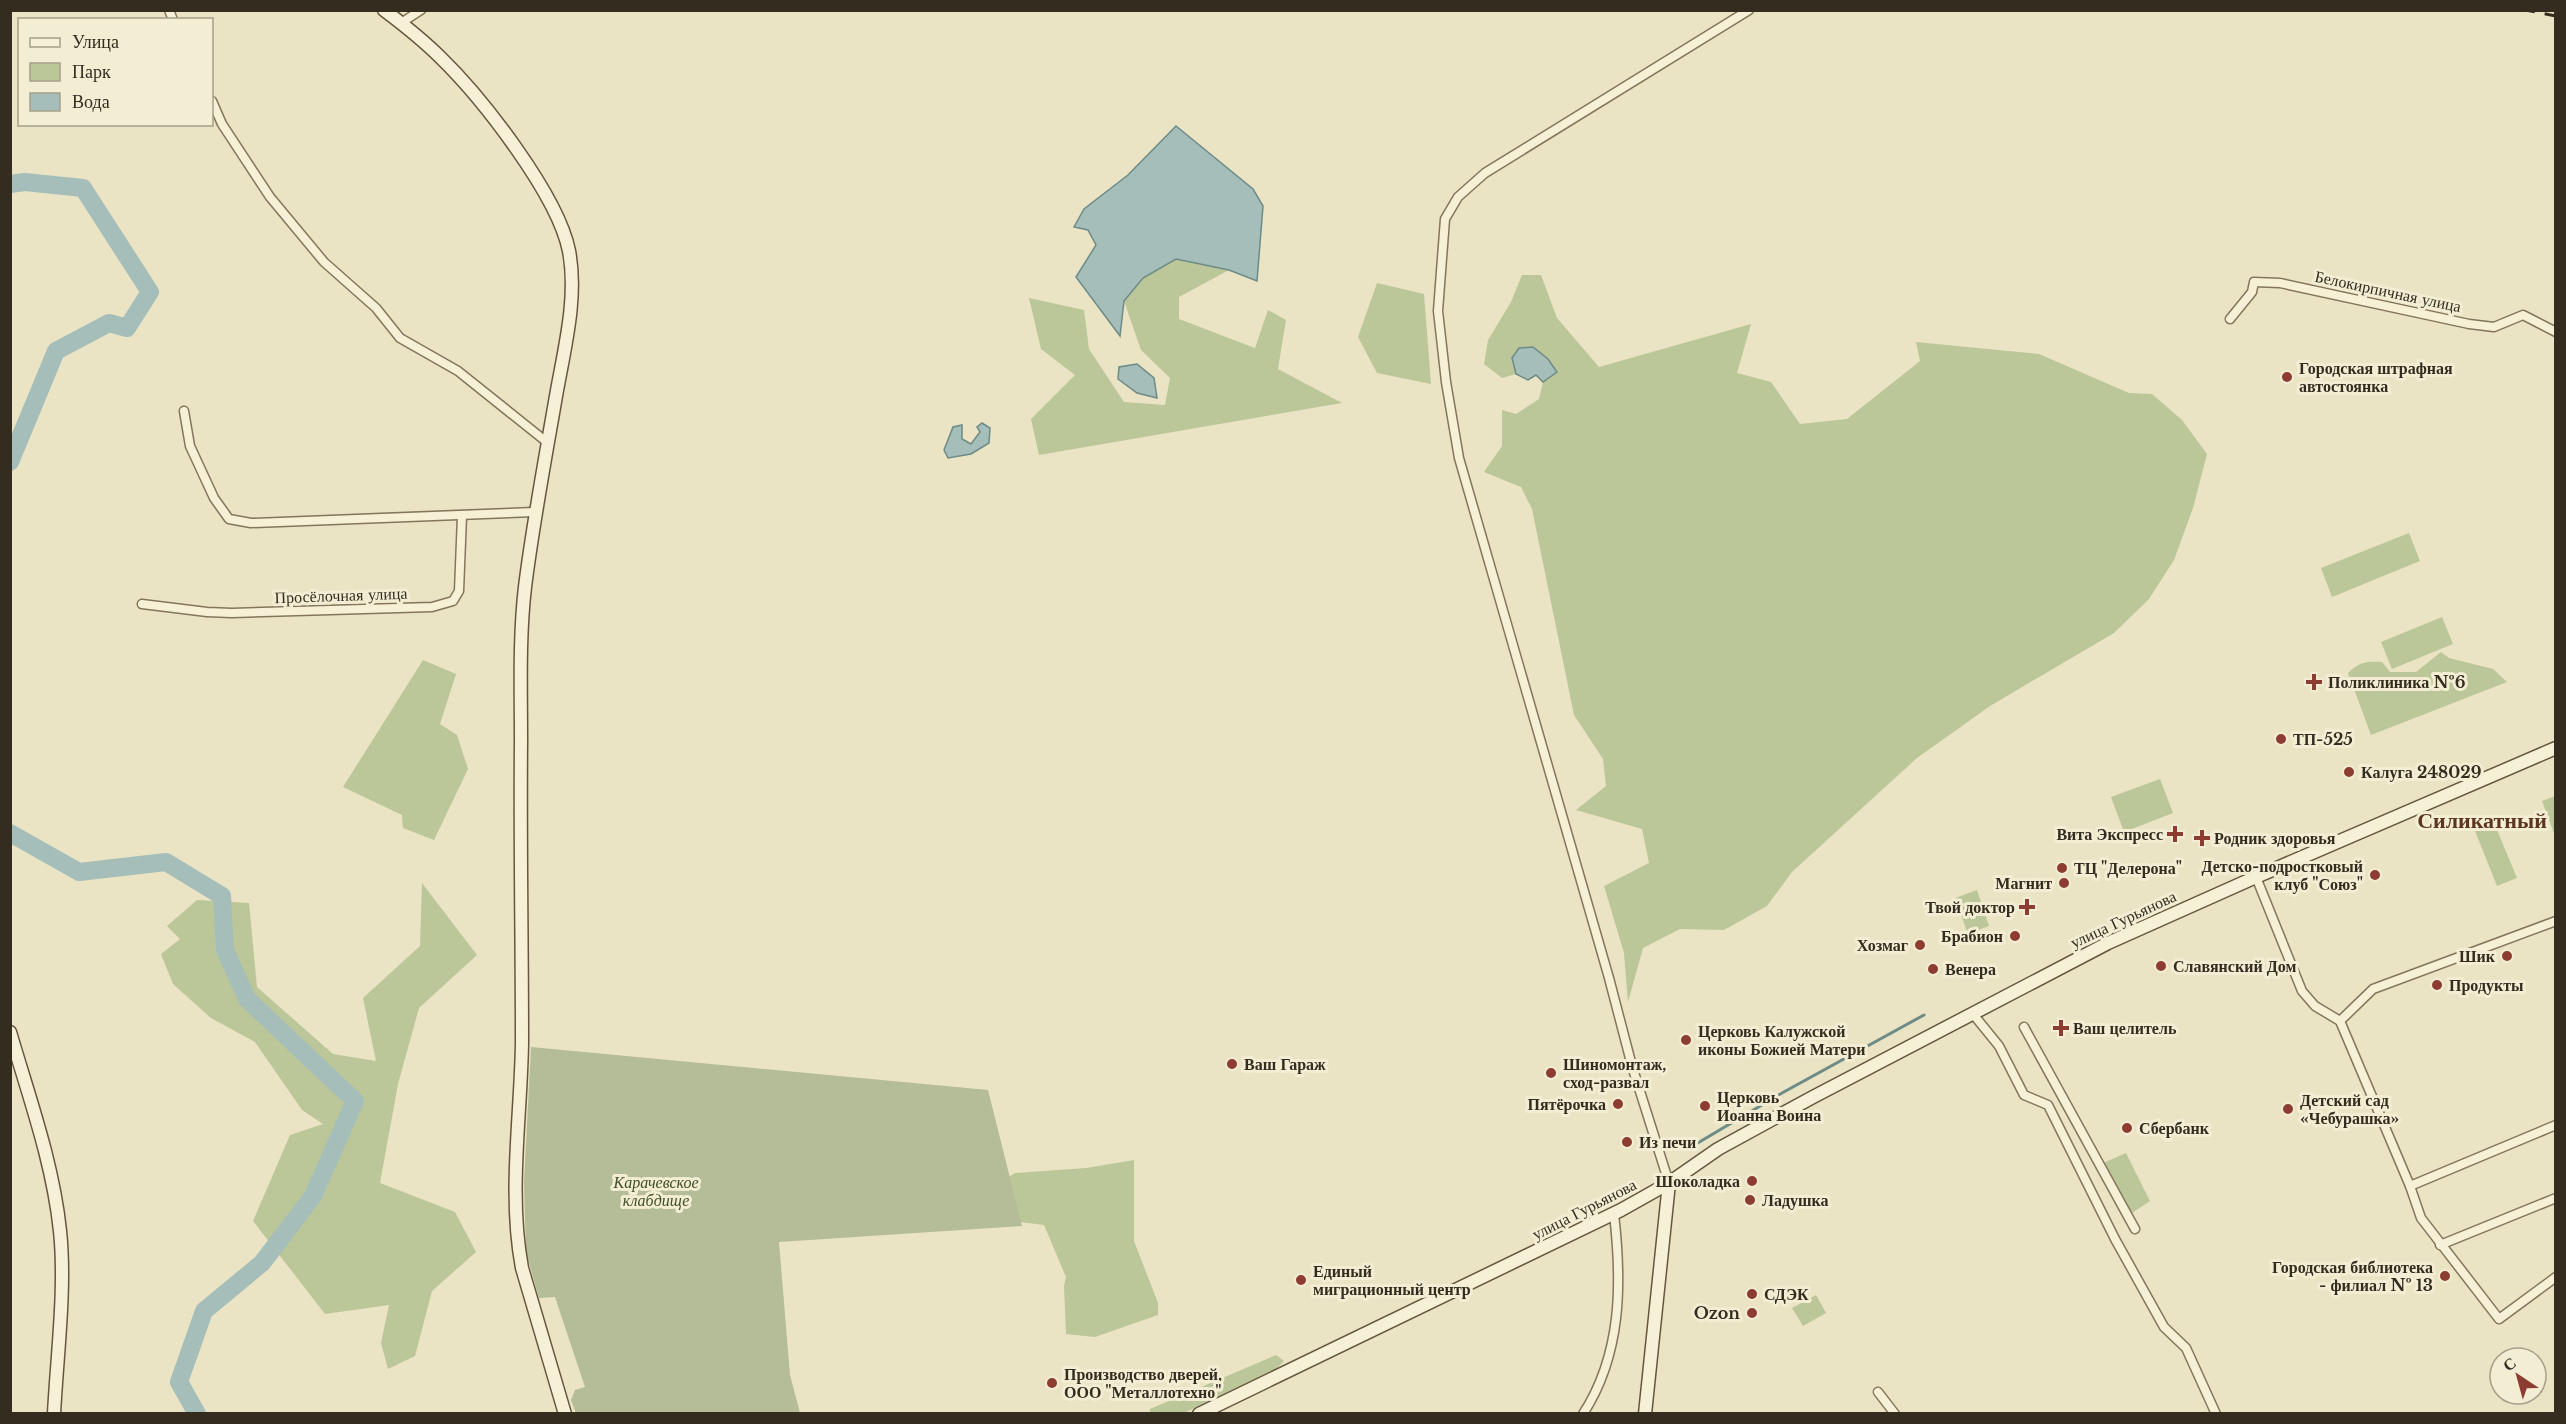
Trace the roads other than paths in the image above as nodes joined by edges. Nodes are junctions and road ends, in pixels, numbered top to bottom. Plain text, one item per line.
1 (384, 10) edge
2 (420, 10) edge
3 (1749, 10) edge
4 (401, 23) junction
5 (213, 103) edge
6 (2230, 319) dead end
7 (2556, 332) edge
8 (184, 411) dead end
9 (548, 443) junction
10 (534, 512) junction
11 (462, 516) junction
12 (142, 604) dead end
13 (2556, 748) edge
14 (2256, 877) junction
15 (2556, 921) edge
16 (1973, 1014) junction
17 (2340, 1021) junction
18 (2024, 1027) dead end
19 (10, 1032) edge
20 (2556, 1125) edge
21 (1669, 1183) junction
22 (2410, 1186) junction
23 (2556, 1198) edge
24 (1614, 1214) junction
25 (2135, 1229) dead end
26 (2440, 1245) junction
27 (2556, 1277) edge
28 (1878, 1392) dead end
29 (54, 1413) edge
30 (565, 1413) edge
31 (1199, 1413) edge
32 (1583, 1413) edge
33 (1646, 1413) edge
34 (1895, 1413) edge
35 (2216, 1413) edge

1 - 4 street
2 - 4 street
3 - 21 street
4 - 9 street
5 - 9 street
6 - 7 street, Белокирпичная улица
8 - 11 street
9 - 10 street
10 - 11 street
10 - 30 street
11 - 12 street, Просёлочная улица
13 - 14 street, улица Гурьянова
14 - 16 street, улица Гурьянова
14 - 17 street
15 - 17 street
16 - 21 street, улица Гурьянова
16 - 35 street
17 - 22 street
18 - 25 street
19 - 29 street
20 - 22 street
21 - 24 street, улица Гурьянова
21 - 33 street
22 - 26 street
23 - 26 street
24 - 31 street, улица Гурьянова
24 - 32 street
26 - 27 street
28 - 34 street

